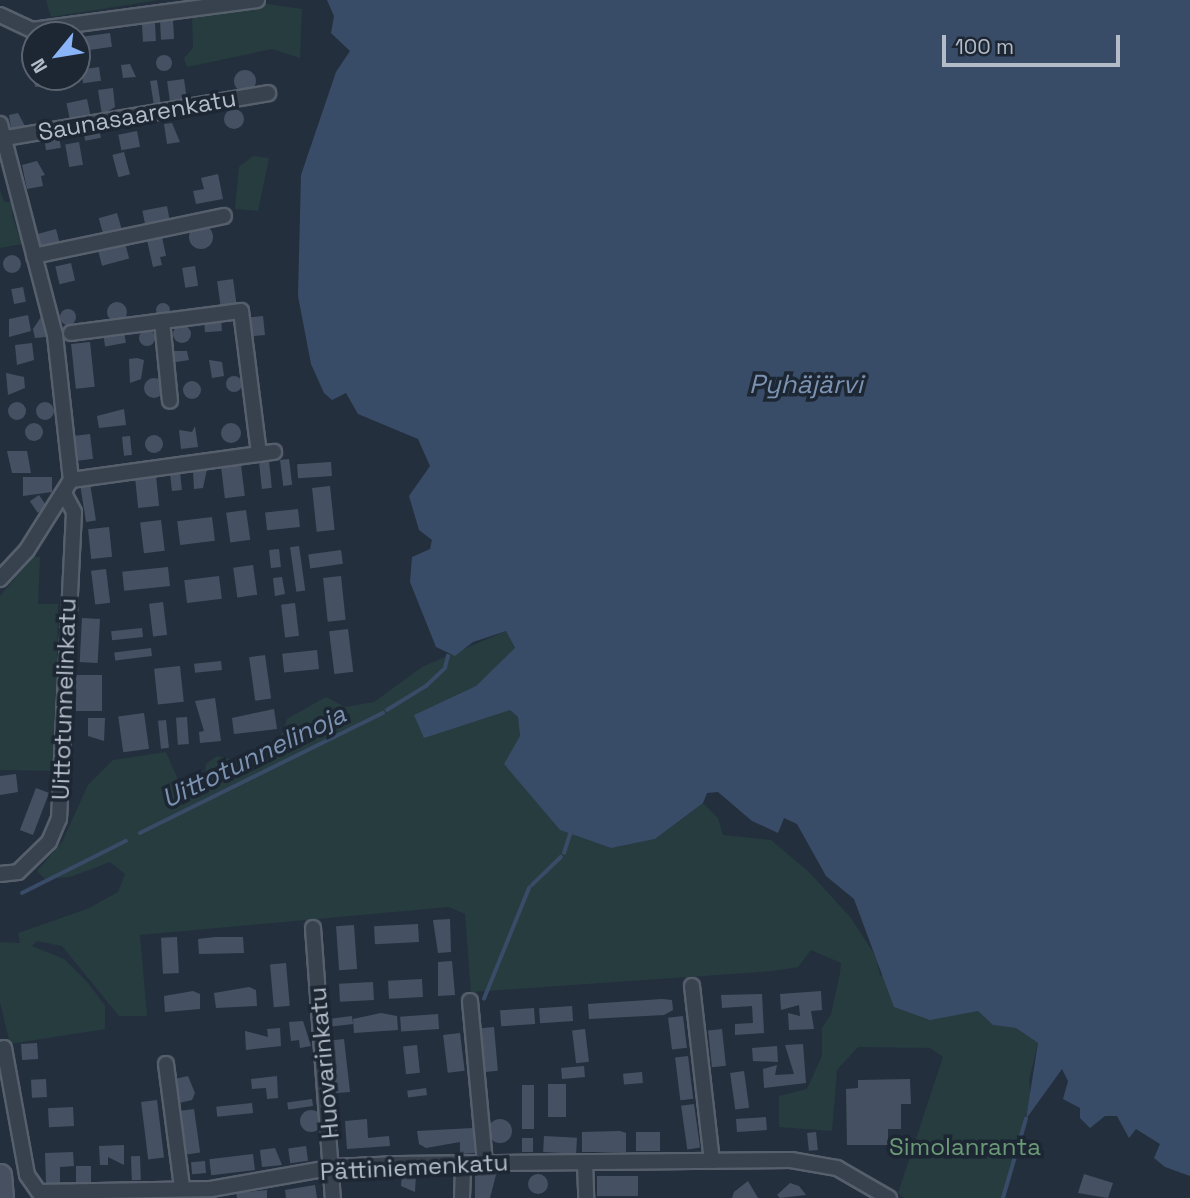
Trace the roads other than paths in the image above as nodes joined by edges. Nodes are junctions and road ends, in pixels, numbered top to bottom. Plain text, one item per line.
1 (257, 0) edge
2 (0, 15) edge
3 (268, 93) dead end
4 (3, 131) edge
5 (224, 216) dead end
6 (34, 256) junction
7 (162, 321) junction
8 (71, 333) dead end
9 (170, 401) dead end
10 (68, 486) junction
11 (0, 579) edge
12 (0, 874) edge
13 (313, 928) dead end
14 (692, 986) dead end
15 (470, 1001) dead end
16 (4, 1048) dead end
17 (166, 1064) dead end
18 (712, 1161) junction
19 (485, 1162) junction
20 (586, 1162) junction
21 (463, 1163) junction
22 (334, 1167) junction
23 (0, 1175) edge
24 (182, 1188) junction
25 (211, 1194) edge
26 (2, 1198) edge
27 (334, 1198) edge
28 (462, 1198) edge
29 (586, 1198) edge
30 (889, 1198) edge

1 - 2 street
3 - 4 street, Saunasaarenkatu
4 - 6 street
5 - 6 street
6 - 10 street
7 - 8 street
7 - 9 street
7 - 10 street
10 - 11 street
10 - 12 street, Uittotunnelinkatu
13 - 22 street, Huovarinkatu
14 - 18 street
15 - 19 street
16 - 24 street, Pättiniemenkatu
17 - 24 street
18 - 20 street, Pättiniemenkatu
18 - 30 street, Pättiniemenkatu
19 - 20 street, Pättiniemenkatu
19 - 21 street, Pättiniemenkatu
20 - 29 street
21 - 22 street, Pättiniemenkatu
21 - 28 street
22 - 25 street, Pättiniemenkatu
22 - 27 street, Huovarinkatu
23 - 26 main road
24 - 25 street, Pättiniemenkatu

